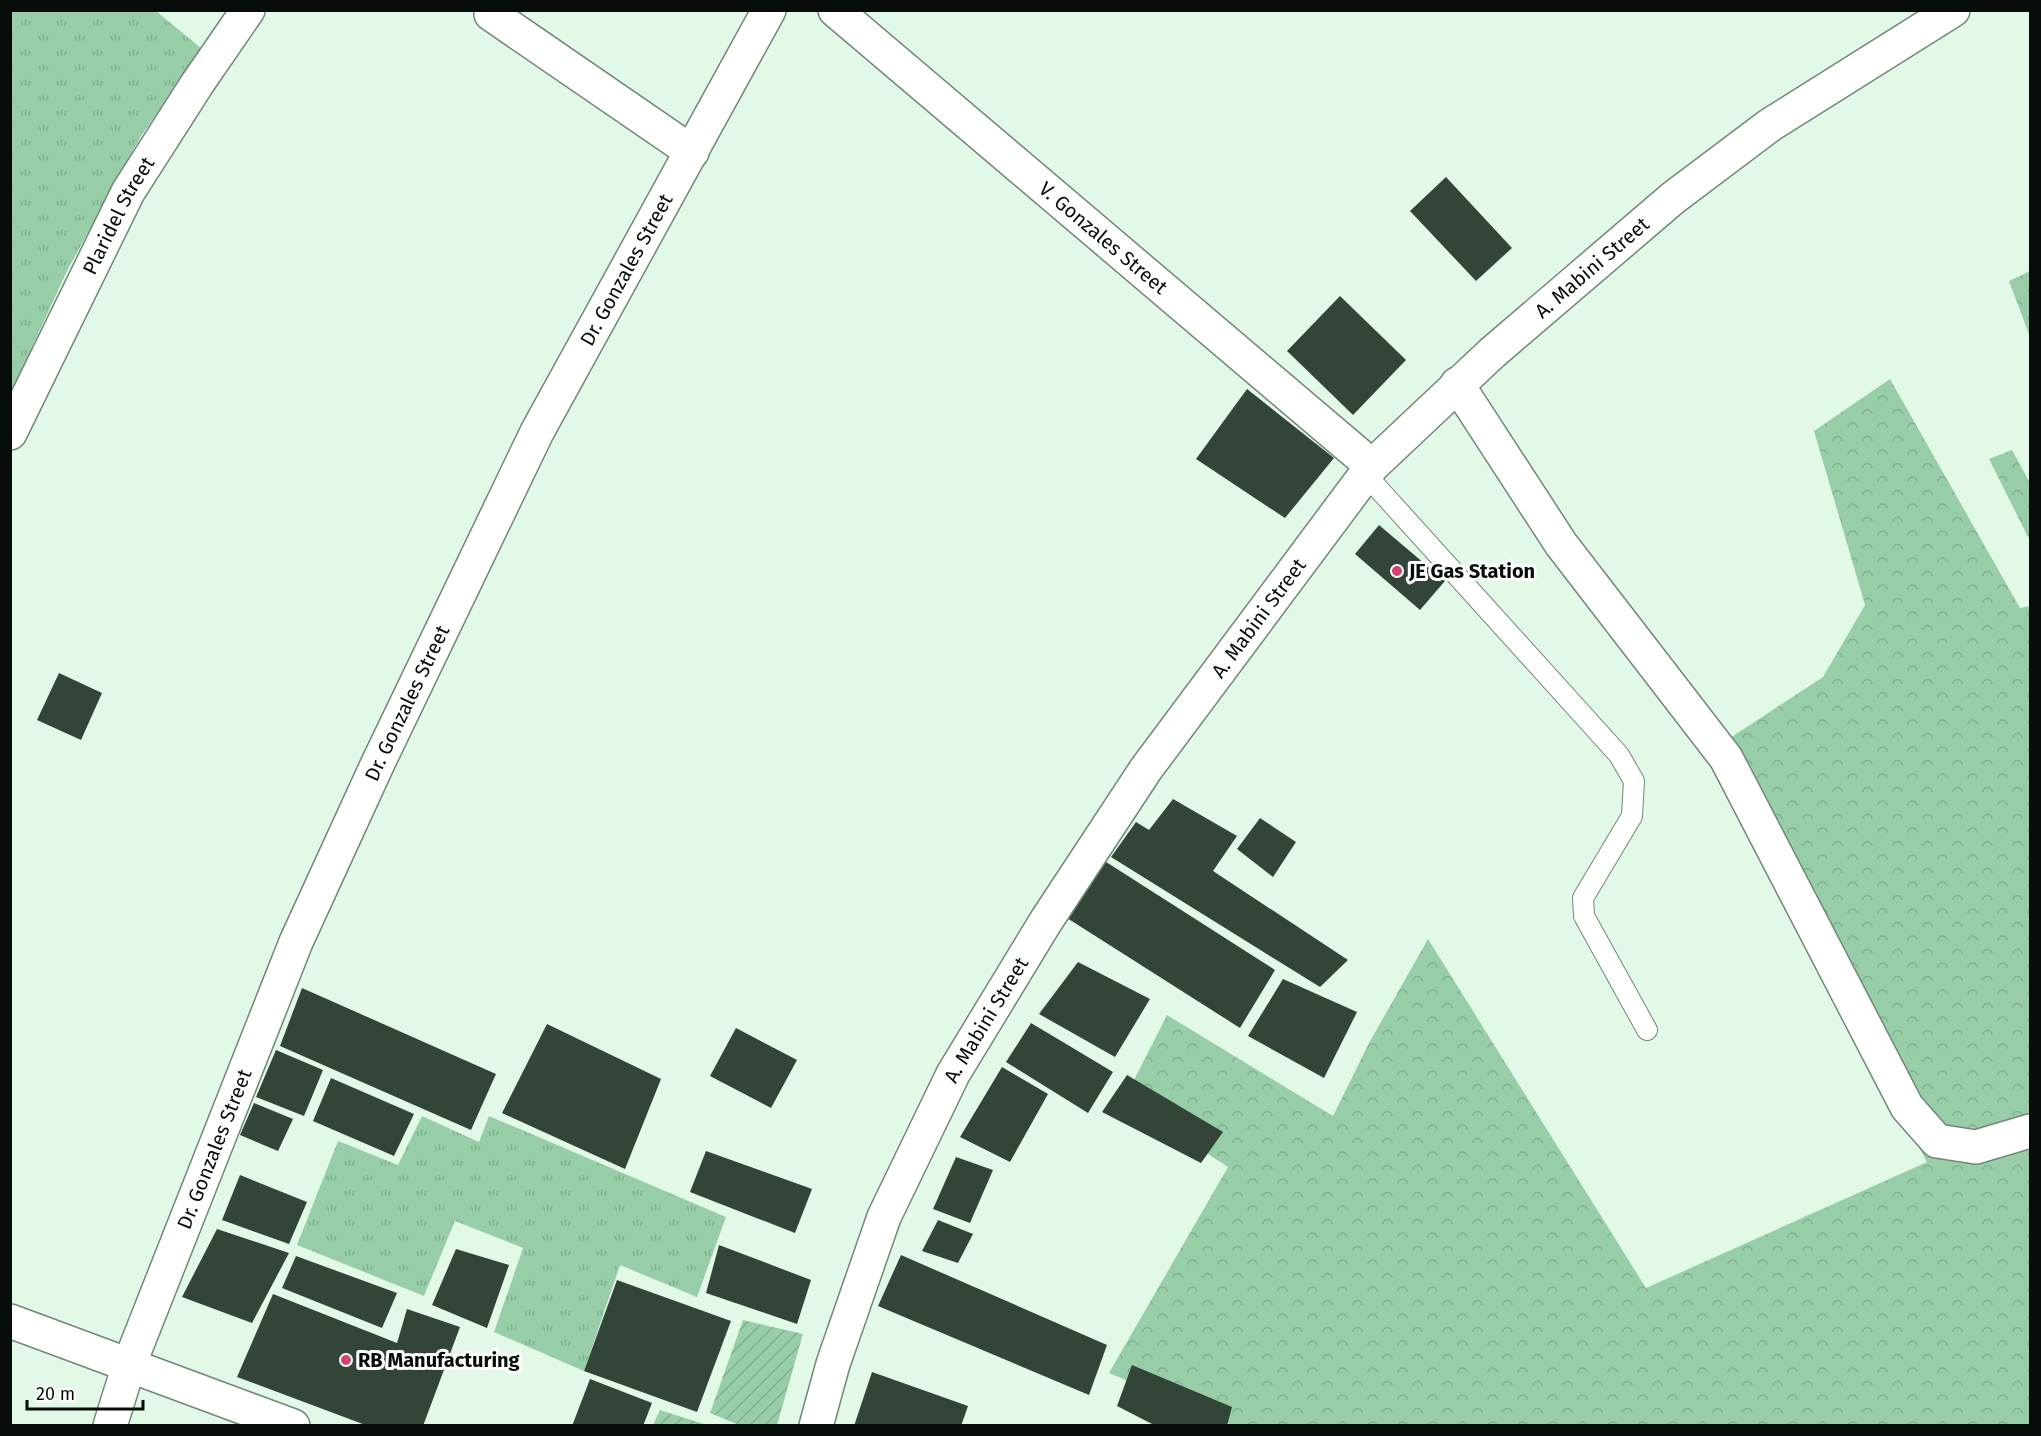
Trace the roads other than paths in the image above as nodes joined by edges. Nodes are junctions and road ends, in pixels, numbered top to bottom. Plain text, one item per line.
1 (248, 10) edge
2 (769, 10) edge
3 (835, 10) edge
4 (1949, 11) edge
5 (491, 14) dead end
6 (692, 152) junction
7 (1457, 384) junction
8 (10, 433) edge
9 (1369, 471) junction
10 (1647, 1030) dead end
11 (2031, 1131) edge
12 (10, 1321) edge
13 (129, 1365) junction
14 (110, 1425) edge
15 (293, 1425) edge
16 (816, 1425) edge

1 - 8 street, Plaridel Street
2 - 6 street, Dr. Gonzales Street
3 - 9 street, V. Gonzales Street
4 - 7 street, A. Mabini Street
5 - 6 street
6 - 13 street, Dr. Gonzales Street
7 - 9 street, A. Mabini Street
7 - 11 street
9 - 10 lane
9 - 16 street, A. Mabini Street
12 - 13 street
13 - 14 street, Dr. Gonzales Street
13 - 15 street

